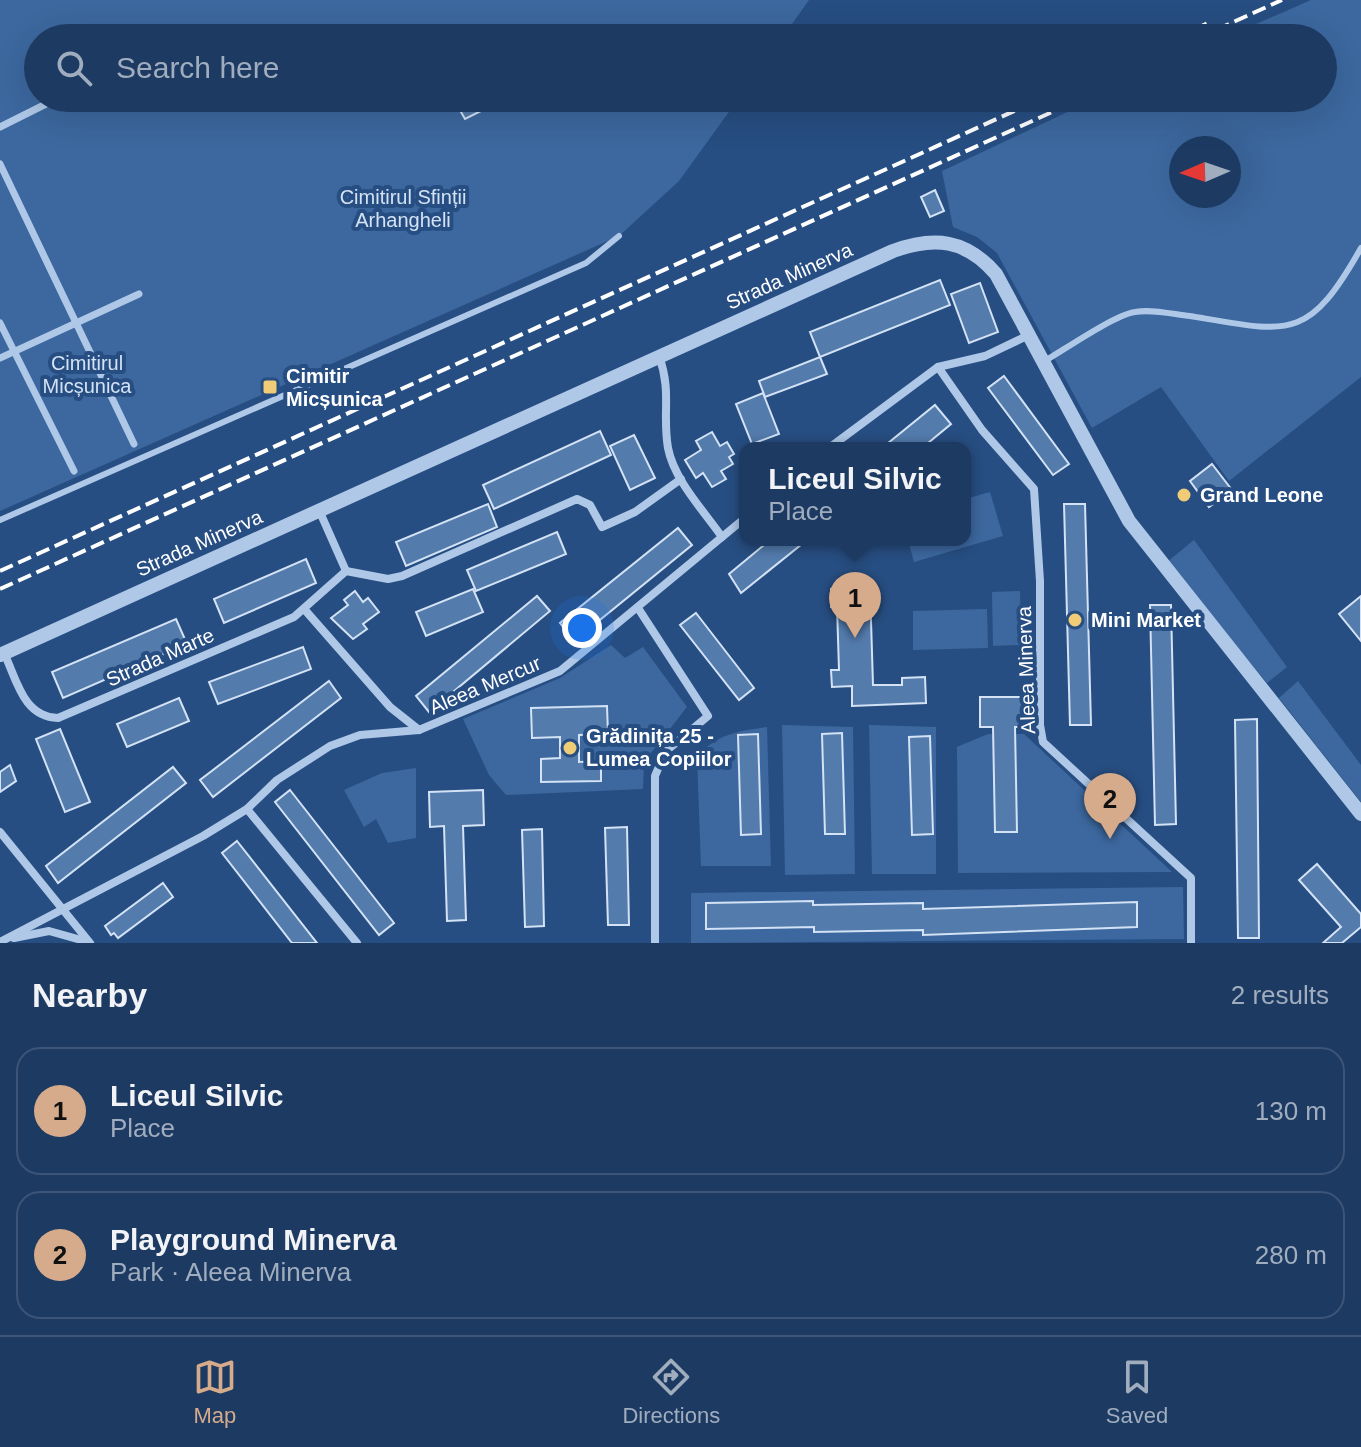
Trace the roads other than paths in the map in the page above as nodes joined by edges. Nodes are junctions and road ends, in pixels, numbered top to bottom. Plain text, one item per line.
1 (30, 112) edge
2 (0, 127) edge
3 (0, 164) edge
4 (619, 236) dead end
5 (1361, 248) edge
6 (139, 294) dead end
7 (0, 323) edge
8 (76, 323) junction
9 (1029, 335) junction
10 (14, 351) junction
11 (659, 356) junction
12 (0, 358) edge
13 (1043, 362) junction
14 (938, 367) junction
15 (837, 442) edge
16 (134, 444) dead end
17 (74, 471) dead end
18 (681, 479) junction
19 (319, 510) junction
20 (0, 520) edge
21 (739, 523) edge
22 (722, 537) junction
23 (346, 571) junction
24 (638, 608) junction
25 (305, 610) junction
26 (2, 654) edge
27 (419, 730) junction
28 (247, 809) junction
29 (1361, 814) edge
30 (0, 832) edge
31 (63, 907) junction
32 (1, 943) edge
33 (89, 943) edge
34 (357, 943) edge
35 (655, 943) edge
36 (1191, 943) edge

1 - 2 street
3 - 8 street
4 - 20 lane
5 - 13 lane
6 - 8 street
7 - 10 street
8 - 10 street
8 - 16 street
9 - 11 street, Strada Minerva
9 - 13 street, Strada Minerva
9 - 14 street
10 - 12 street
10 - 17 street
11 - 18 street
11 - 19 street, Strada Minerva
13 - 29 street, Strada Minerva
14 - 15 street
14 - 36 street, Aleea Minerva
18 - 22 street
18 - 23 street
19 - 23 street
19 - 26 street, Strada Minerva
21 - 22 street, Aleea Mercur
22 - 24 street, Aleea Mercur
23 - 25 street, Strada Marte
24 - 27 street, Aleea Mercur
24 - 35 street
25 - 26 street, Strada Marte
25 - 27 street, Aleea Mercur
27 - 28 street, Aleea Mercur
28 - 31 street, Aleea Mercur
28 - 34 street
30 - 31 street
31 - 32 street, Aleea Mercur
31 - 33 street
32 - 33 street

